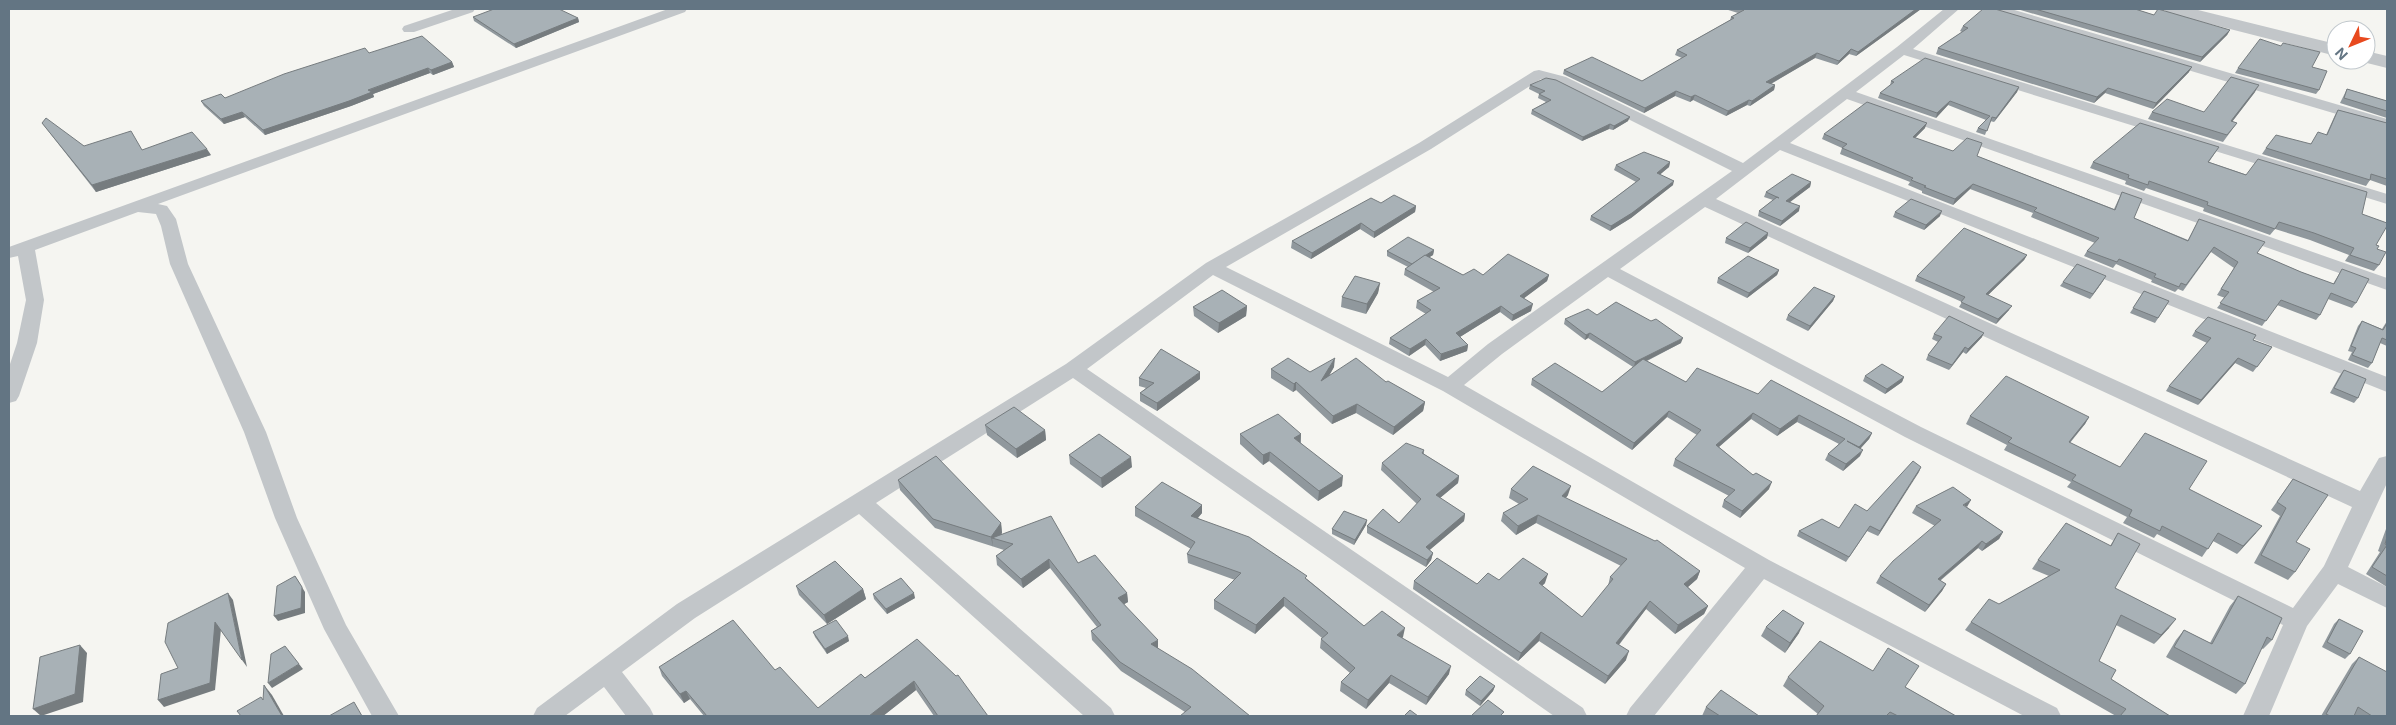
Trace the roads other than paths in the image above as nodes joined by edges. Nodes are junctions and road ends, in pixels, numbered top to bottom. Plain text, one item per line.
1 (468, 9) edge
2 (680, 9) edge
3 (1952, 9) edge
4 (1997, 9) edge
5 (2173, 9) edge
6 (409, 29) dead end
7 (2326, 47) edge
8 (1902, 50) junction
9 (1845, 92) junction
10 (2387, 124) edge
11 (1778, 144) junction
12 (1742, 169) junction
13 (2387, 198) edge
14 (1704, 200) junction
15 (137, 207) junction
16 (17, 250) edge
17 (1212, 267) junction
18 (1606, 269) junction
19 (2387, 284) edge
20 (1073, 369) junction
21 (2387, 385) edge
22 (1450, 386) junction
23 (9, 396) edge
24 (2387, 464) edge
25 (860, 502) junction
26 (2365, 502) junction
27 (1761, 566) junction
28 (2334, 571) junction
29 (2387, 598) edge
30 (2296, 621) junction
31 (606, 671) junction
32 (386, 716) edge
33 (546, 716) edge
34 (641, 716) edge
35 (1102, 716) edge
36 (1574, 716) edge
37 (1638, 716) edge
38 (2048, 716) edge
39 (2256, 716) edge

1 - 6 street
2 - 15 street
3 - 8 street
4 - 10 street
5 - 7 street
8 - 9 street
8 - 13 street
9 - 11 street
9 - 19 street
11 - 12 street
11 - 21 street
12 - 14 street
12 - 17 street
14 - 18 street
14 - 26 street
15 - 16 street
15 - 32 street
16 - 23 street
17 - 20 street
17 - 22 street
18 - 22 street
18 - 30 street
20 - 25 street
20 - 36 street
22 - 27 street
24 - 26 street
25 - 31 street
25 - 35 street
26 - 28 street
27 - 37 street
27 - 38 street
28 - 29 street
28 - 30 street
30 - 39 street
31 - 33 street
31 - 34 street

